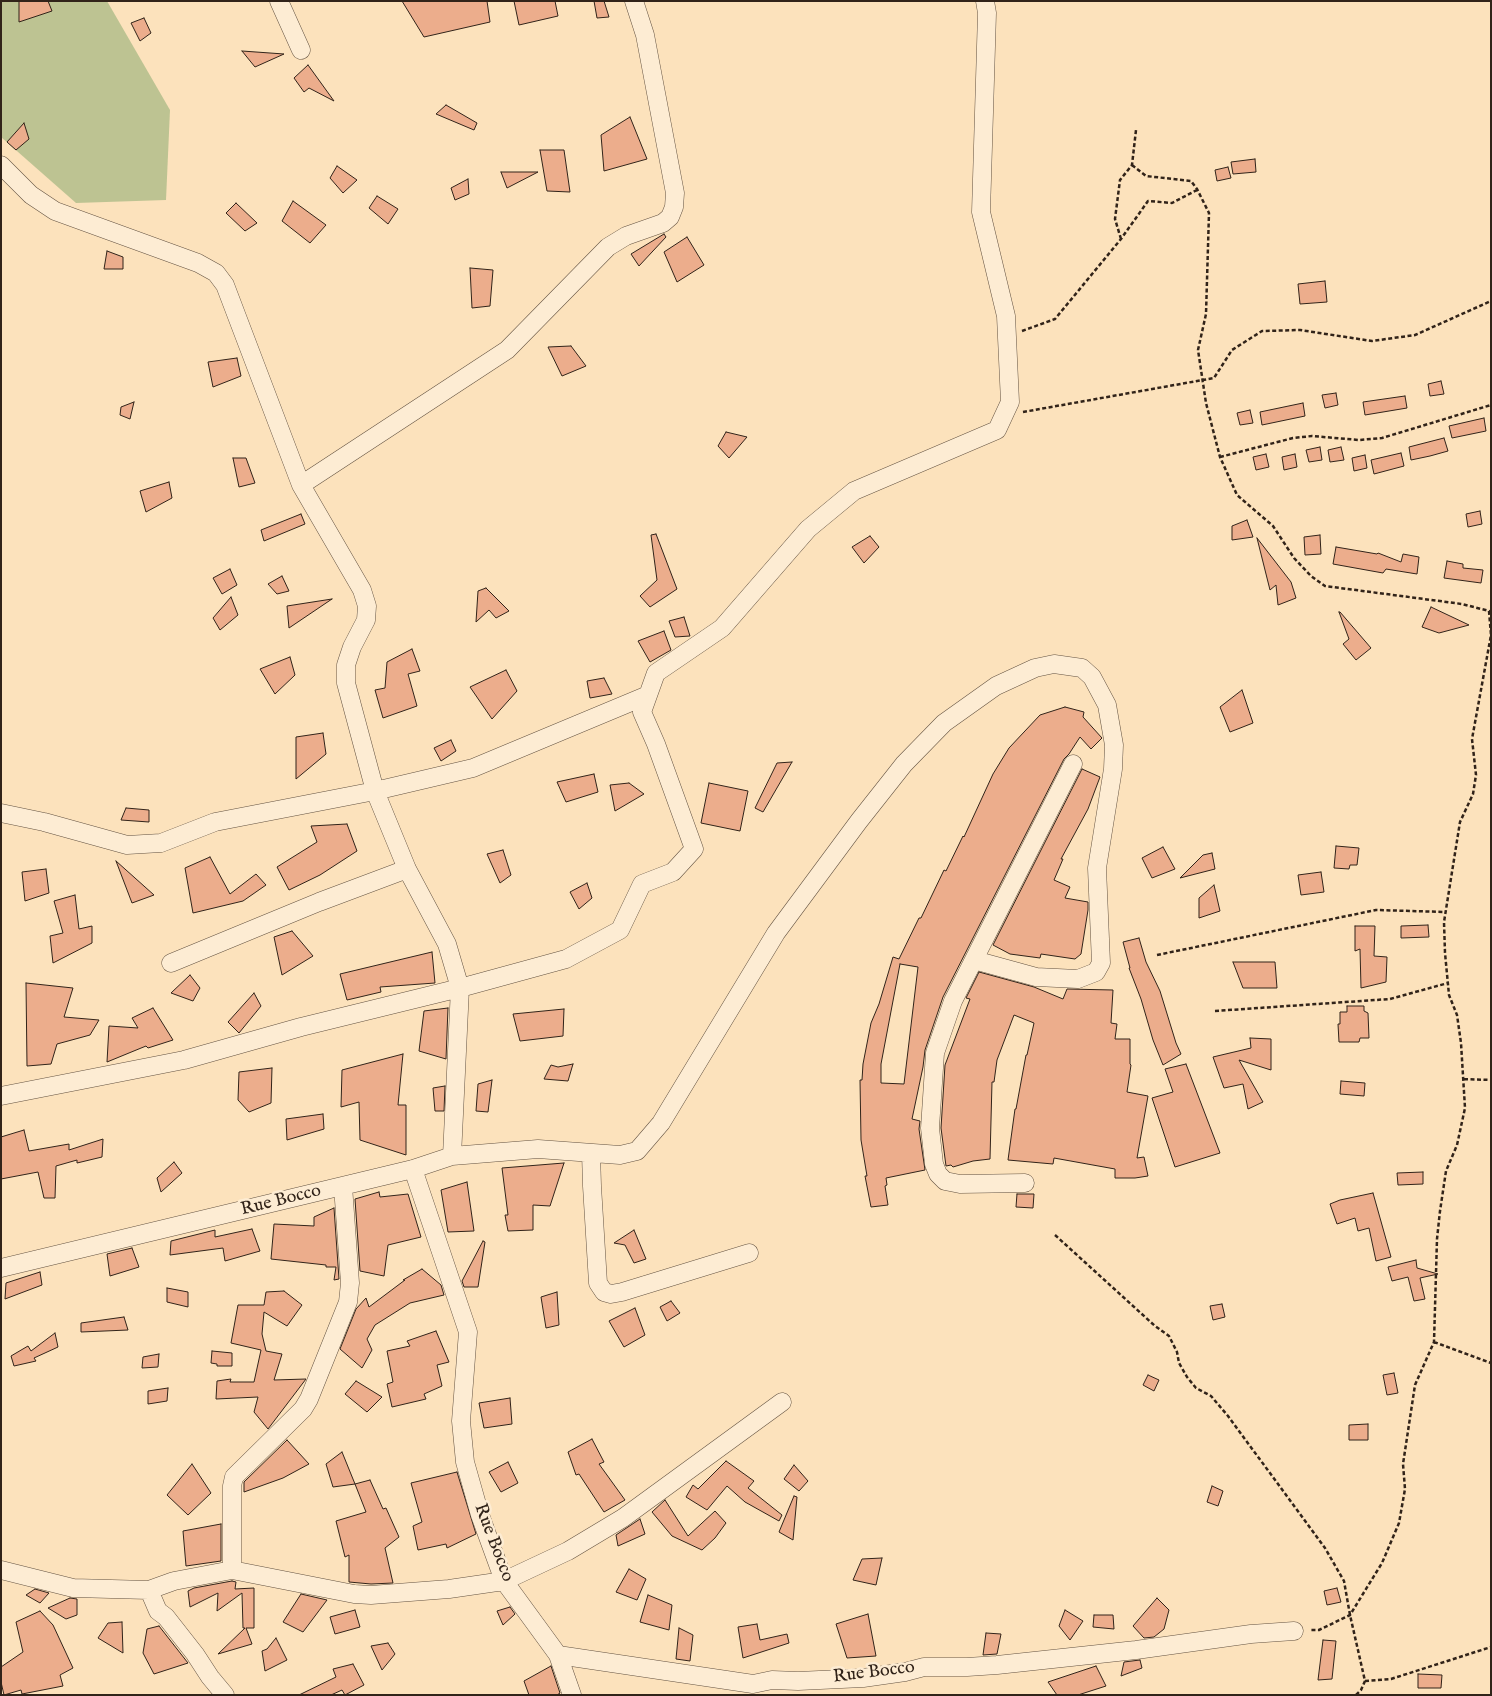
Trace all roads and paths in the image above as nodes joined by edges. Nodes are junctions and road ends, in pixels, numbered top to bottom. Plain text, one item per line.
1 (279, 1) edge
2 (634, 1) edge
3 (985, 1) edge
4 (301, 50) dead end
5 (1136, 130) dead end
6 (1, 165) edge
7 (1132, 165) junction
8 (1197, 189) junction
9 (1121, 239) junction
10 (1491, 301) edge
11 (1007, 336) junction
12 (1202, 380) junction
13 (1491, 405) edge
14 (1004, 415) junction
15 (1220, 457) junction
16 (301, 484) junction
17 (1490, 610) edge
18 (648, 695) junction
19 (1073, 764) dead end
20 (375, 791) junction
21 (1, 813) edge
22 (408, 869) junction
23 (1445, 912) junction
24 (1157, 955) dead end
25 (974, 960) junction
26 (171, 963) dead end
27 (1448, 983) junction
28 (460, 988) junction
29 (1215, 1011) dead end
30 (1464, 1079) junction
31 (1491, 1080) edge
32 (1, 1096) edge
33 (591, 1152) junction
34 (452, 1156) junction
35 (413, 1169) junction
36 (1025, 1183) dead end
37 (343, 1186) junction
38 (1054, 1235) dead end
39 (749, 1253) dead end
40 (1, 1268) edge
41 (1434, 1342) junction
42 (1491, 1363) edge
43 (782, 1402) dead end
44 (1, 1570) edge
45 (232, 1570) junction
46 (504, 1581) junction
47 (149, 1590) junction
48 (1350, 1615) junction
49 (1294, 1630) joint
50 (1491, 1648) edge
51 (558, 1655) junction
52 (1365, 1681) junction
53 (753, 1689) edge
54 (225, 1695) edge
55 (572, 1695) edge
56 (1356, 1695) edge

1 - 4 street
2 - 16 street
3 - 11 street
5 - 7 path
6 - 16 street
7 - 8 path
7 - 9 path
8 - 9 path
8 - 12 path
9 - 11 path
10 - 12 path
11 - 14 street
12 - 14 path
12 - 15 path
13 - 15 path
14 - 18 street
15 - 17 path
16 - 20 street
17 - 23 path
18 - 20 street
18 - 28 street
19 - 25 street
20 - 21 street
20 - 22 street
22 - 26 street
22 - 28 street
23 - 24 path
23 - 27 path
25 - 33 street
25 - 36 street
27 - 29 path
27 - 30 path
28 - 32 street
28 - 34 street
30 - 31 path
30 - 41 path
33 - 34 street
33 - 39 street
34 - 35 street
35 - 37 street, Rue Bocco
35 - 46 street, Rue Bocco
37 - 40 street, Rue Bocco
37 - 45 street
38 - 48 path
41 - 42 path
41 - 48 path
43 - 46 street
44 - 47 street
45 - 46 street
45 - 47 street
46 - 51 street, Rue Bocco
47 - 54 street
48 - 49 path
48 - 52 path
49 - 53 street, Rue Bocco
50 - 52 path
51 - 53 street, Rue Bocco
51 - 55 street
52 - 56 path

